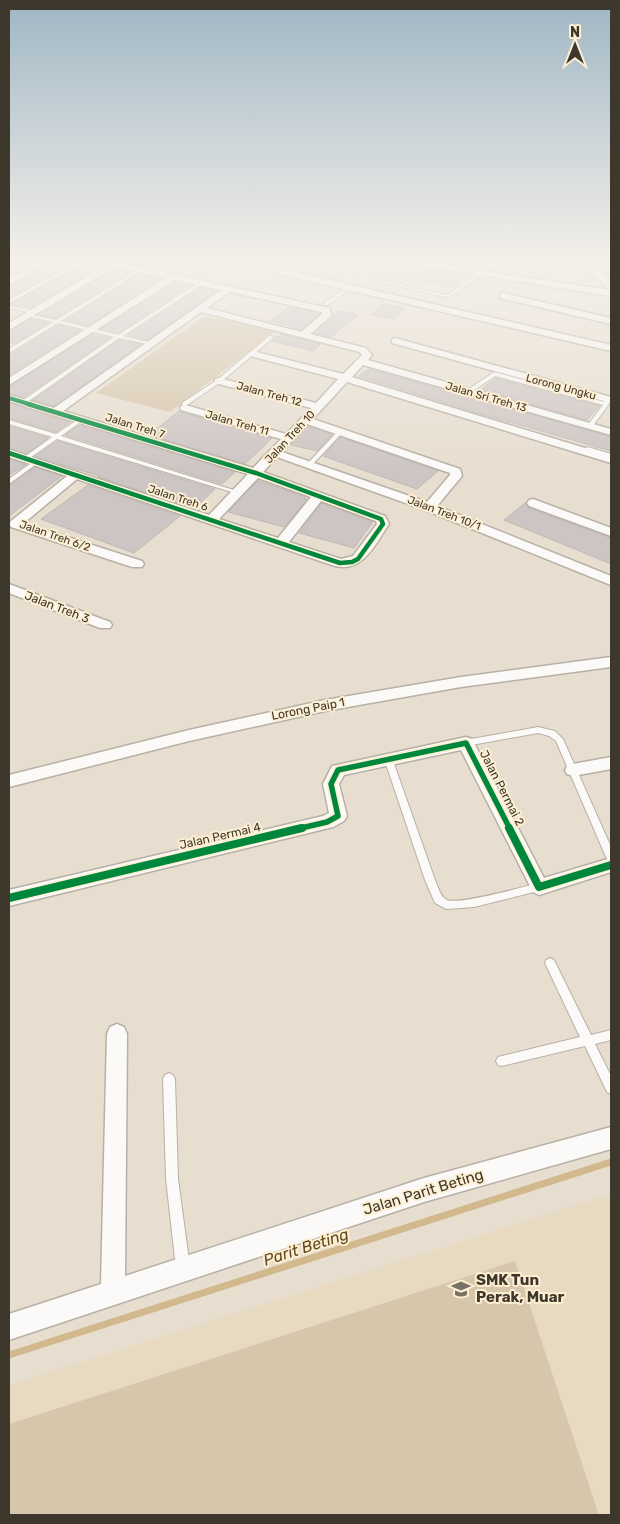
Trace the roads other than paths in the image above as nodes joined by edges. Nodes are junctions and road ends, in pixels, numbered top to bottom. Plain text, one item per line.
1 (42, 330) edge
2 (90, 330) joint
3 (128, 330) edge
4 (170, 330) edge
5 (284, 330) edge
6 (308, 330) edge
7 (534, 330) edge
8 (303, 335) junction
9 (119, 336) junction
10 (271, 338) dead end
11 (394, 341) dead end
12 (150, 344) junction
13 (611, 348) edge
14 (9, 350) edge
15 (252, 354) junction
16 (364, 357) junction
17 (345, 378) junction
18 (219, 380) junction
19 (9, 382) edge
20 (468, 392) junction
21 (9, 398) edge
22 (496, 400) junction
23 (608, 401) edge
24 (24, 402) junction
25 (318, 407) junction
26 (185, 408) joint
27 (55, 412) junction
28 (478, 418) junction
29 (80, 420) junction
30 (305, 420) junction
31 (9, 422) edge
32 (590, 426) junction
33 (340, 432) junction
34 (611, 432) edge
35 (55, 437) junction
36 (288, 438) junction
37 (9, 453) edge
38 (275, 453) junction
39 (611, 456) edge
40 (30, 460) junction
41 (611, 460) edge
42 (310, 464) junction
43 (256, 473) junction
44 (75, 474) junction
45 (9, 482) edge
46 (238, 492) junction
47 (318, 497) junction
48 (534, 502) dead end
49 (429, 507) junction
50 (211, 520) junction
51 (12, 523) edge
52 (611, 532) edge
53 (281, 543) junction
54 (340, 563) joint
55 (137, 564) dead end
56 (611, 580) edge
57 (9, 588) edge
58 (105, 625) dead end
59 (611, 662) edge
60 (466, 743) junction
61 (388, 758) junction
62 (611, 763) edge
63 (573, 770) junction
64 (9, 780) edge
65 (611, 857) edge
66 (611, 865) edge
67 (538, 887) junction
68 (9, 898) edge
69 (550, 963) dead end
70 (117, 1034) dead end
71 (611, 1035) edge
72 (587, 1041) junction
73 (502, 1061) dead end
74 (169, 1079) dead end
75 (611, 1088) edge
76 (611, 1138) edge
77 (183, 1268) junction
78 (113, 1291) junction
79 (9, 1326) edge

1 - 14 lane
2 - 9 lane
2 - 19 street
3 - 9 lane
4 - 12 street
5 - 8 street, Jalan Sri Treh 13
6 - 8 street
7 - 13 street
8 - 16 street, Jalan Sri Treh 13
9 - 12 lane
9 - 24 lane
10 - 15 lane
11 - 23 street, Lorong Ungku
12 - 27 street
15 - 17 street
15 - 18 lane
16 - 17 street, Jalan Treh 10
16 - 20 street, Jalan Sri Treh 13
17 - 25 street, Jalan Treh 10
17 - 28 street
18 - 25 street, Jalan Treh 12
18 - 26 lane
20 - 22 street, Jalan Sri Treh 13
20 - 23 lane
21 - 24 street, Jalan Treh 7
22 - 28 street
22 - 32 street, Jalan Sri Treh 13
23 - 32 lane
24 - 27 street, Jalan Treh 7
25 - 30 street, Jalan Treh 10
26 - 36 street, Jalan Treh 11
27 - 29 street, Jalan Treh 7
28 - 39 lane
28 - 41 street
29 - 35 lane
29 - 43 street, Jalan Treh 7
30 - 33 street
30 - 36 street, Jalan Treh 10
31 - 35 lane
32 - 34 street, Jalan Sri Treh 13
33 - 42 lane
33 - 49 street
35 - 40 lane
35 - 46 lane
36 - 38 street, Jalan Treh 10
37 - 40 street, Jalan Treh 6
38 - 42 street, Jalan Treh 10/1
38 - 43 street, Jalan Treh 10
40 - 44 street, Jalan Treh 6
40 - 45 lane
42 - 49 street, Jalan Treh 10/1
43 - 46 street, Jalan Treh 10
43 - 47 street, Jalan Treh 7
44 - 50 street, Jalan Treh 6
44 - 51 street, Jalan Treh 6/2
46 - 50 street, Jalan Treh 10
47 - 53 street
47 - 54 street, Jalan Treh 7
48 - 52 street
49 - 56 street, Jalan Treh 10/1
50 - 53 street, Jalan Treh 6
51 - 55 street, Jalan Treh 6/2
53 - 54 street, Jalan Treh 6
57 - 58 street, Jalan Treh 3
59 - 64 street, Lorong Paip 1
60 - 61 street, Jalan Permai 2
60 - 63 lane
60 - 67 street, Jalan Permai 2
61 - 67 lane
61 - 68 street, Jalan Permai 4
62 - 63 street
63 - 65 lane
66 - 67 street
69 - 72 lane
70 - 78 street
71 - 72 lane
72 - 73 lane
72 - 75 lane
74 - 77 lane
76 - 77 street, Jalan Parit Beting
77 - 78 street, Jalan Parit Beting
78 - 79 street, Jalan Parit Beting

